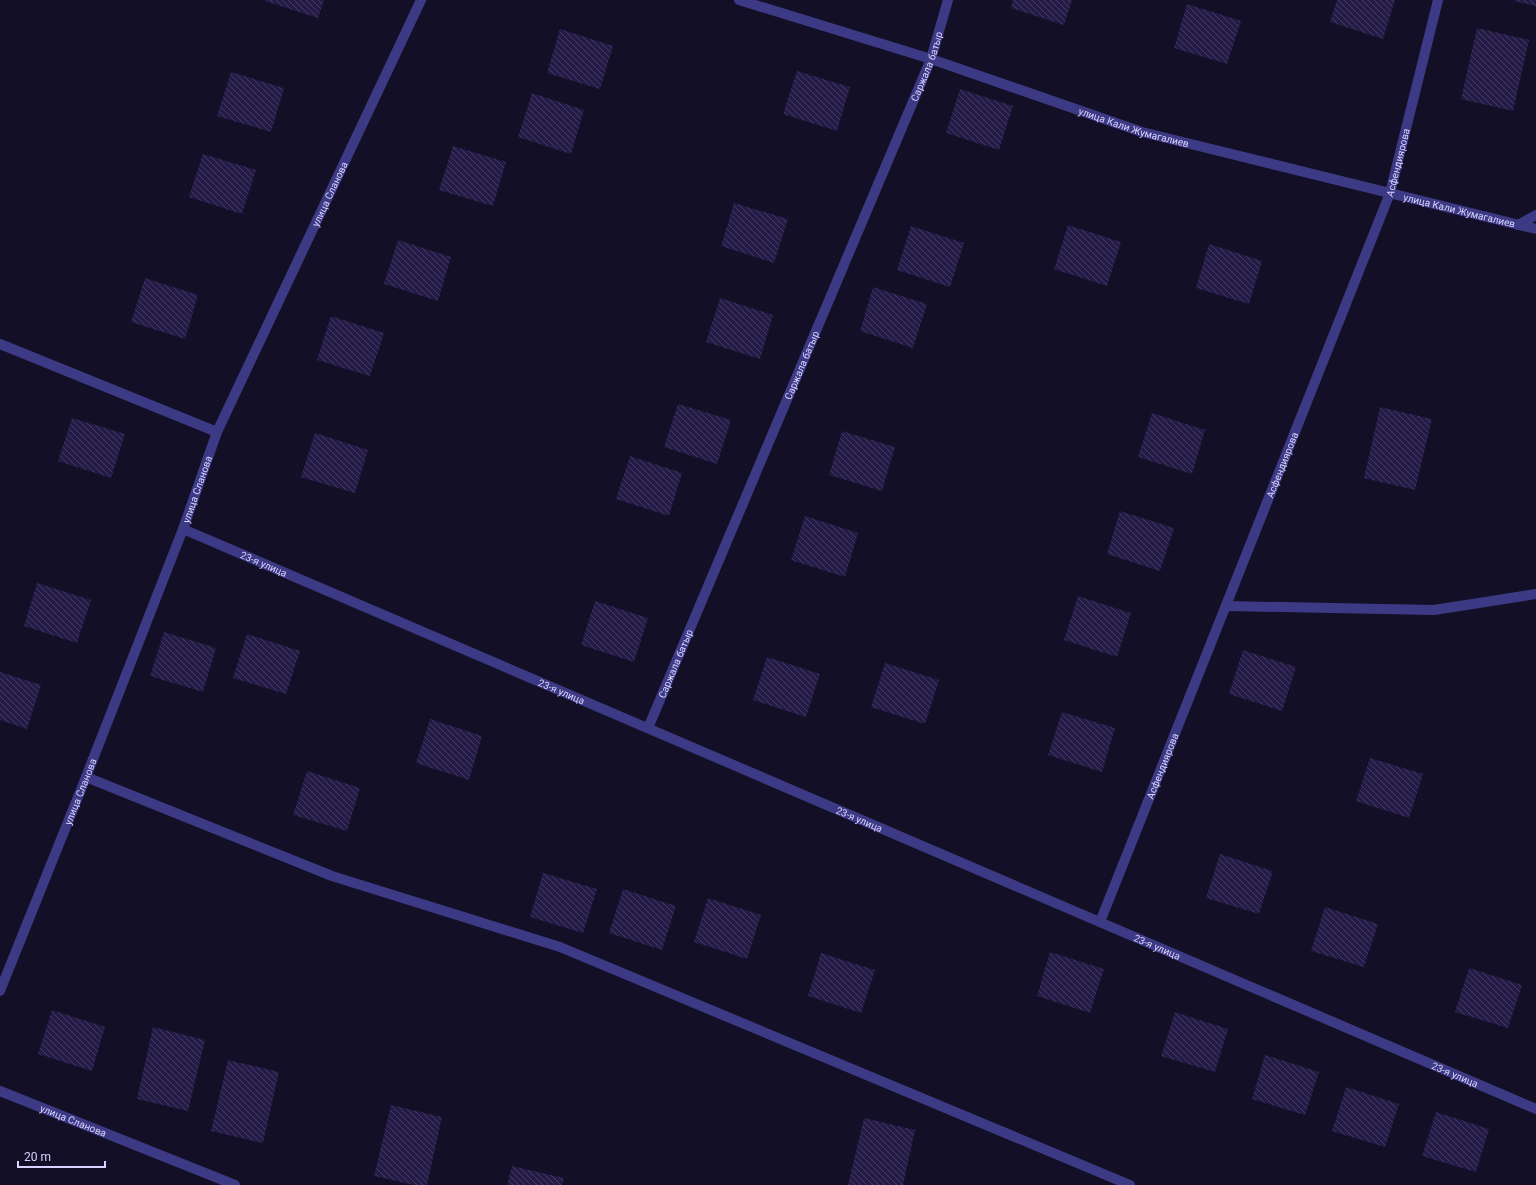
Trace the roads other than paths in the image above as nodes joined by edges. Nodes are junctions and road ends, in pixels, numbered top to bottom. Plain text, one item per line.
1 (421, 0) edge
2 (739, 0) edge
3 (948, 0) edge
4 (1438, 0) edge
5 (931, 59) junction
6 (1390, 193) junction
7 (1536, 215) edge
8 (1518, 225) junction
9 (1536, 229) edge
10 (0, 344) edge
11 (216, 432) junction
12 (182, 529) junction
13 (1536, 594) edge
14 (1226, 606) junction
15 (648, 728) junction
16 (86, 777) junction
17 (1100, 922) junction
18 (0, 991) edge
19 (0, 1091) edge
20 (1536, 1109) edge
21 (235, 1185) edge
22 (1130, 1185) edge

1 - 11 street, улица Сланова
2 - 5 street, улица Кали Жумагалиев
3 - 5 street, Саржала батыр
4 - 6 street, Асфендиярова
5 - 6 street, улица Кали Жумагалиев
5 - 15 street, Саржала батыр
6 - 8 street, улица Кали Жумагалиев
6 - 14 street, Асфендиярова
7 - 8 street
8 - 9 street, улица Кали Жумагалиев
10 - 11 street
11 - 12 street, улица Сланова
12 - 15 street, 23-я улица
12 - 16 street, улица Сланова
13 - 14 street
14 - 17 street, Асфендиярова
15 - 17 street, 23-я улица
16 - 18 street, улица Сланова
16 - 22 street
17 - 20 street, 23-я улица
19 - 21 street, улица Сланова

